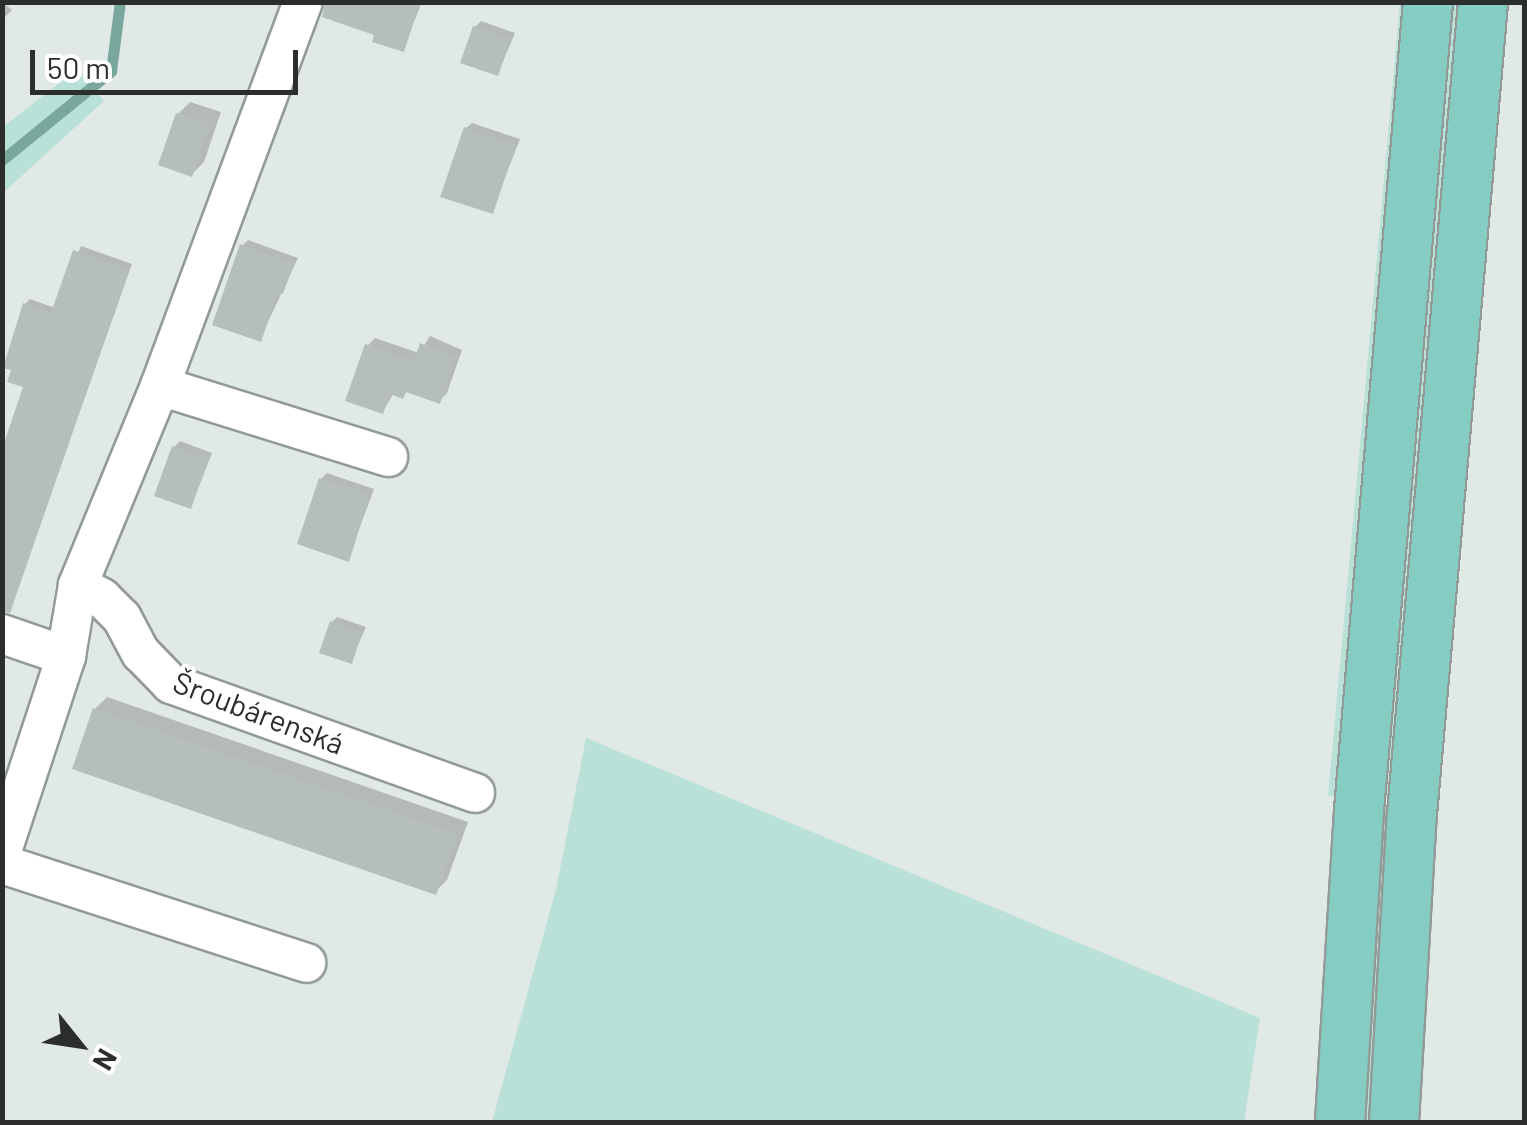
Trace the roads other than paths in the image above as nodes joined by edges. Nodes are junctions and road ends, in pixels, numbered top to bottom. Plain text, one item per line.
1 (303, 2) edge
2 (1428, 2) edge
3 (1483, 2) edge
4 (160, 386) junction
5 (388, 457) dead end
6 (78, 585) junction
7 (2, 634) edge
8 (66, 656) junction
9 (476, 792) dead end
10 (2, 851) edge
11 (2, 864) edge
12 (306, 964) dead end
13 (1340, 1122) edge
14 (1394, 1122) edge

1 - 4 street
2 - 13 main road
3 - 14 main road
4 - 5 street
4 - 6 street
6 - 8 street
6 - 9 street, Šroubárenská
7 - 8 street
8 - 10 street
11 - 12 street

